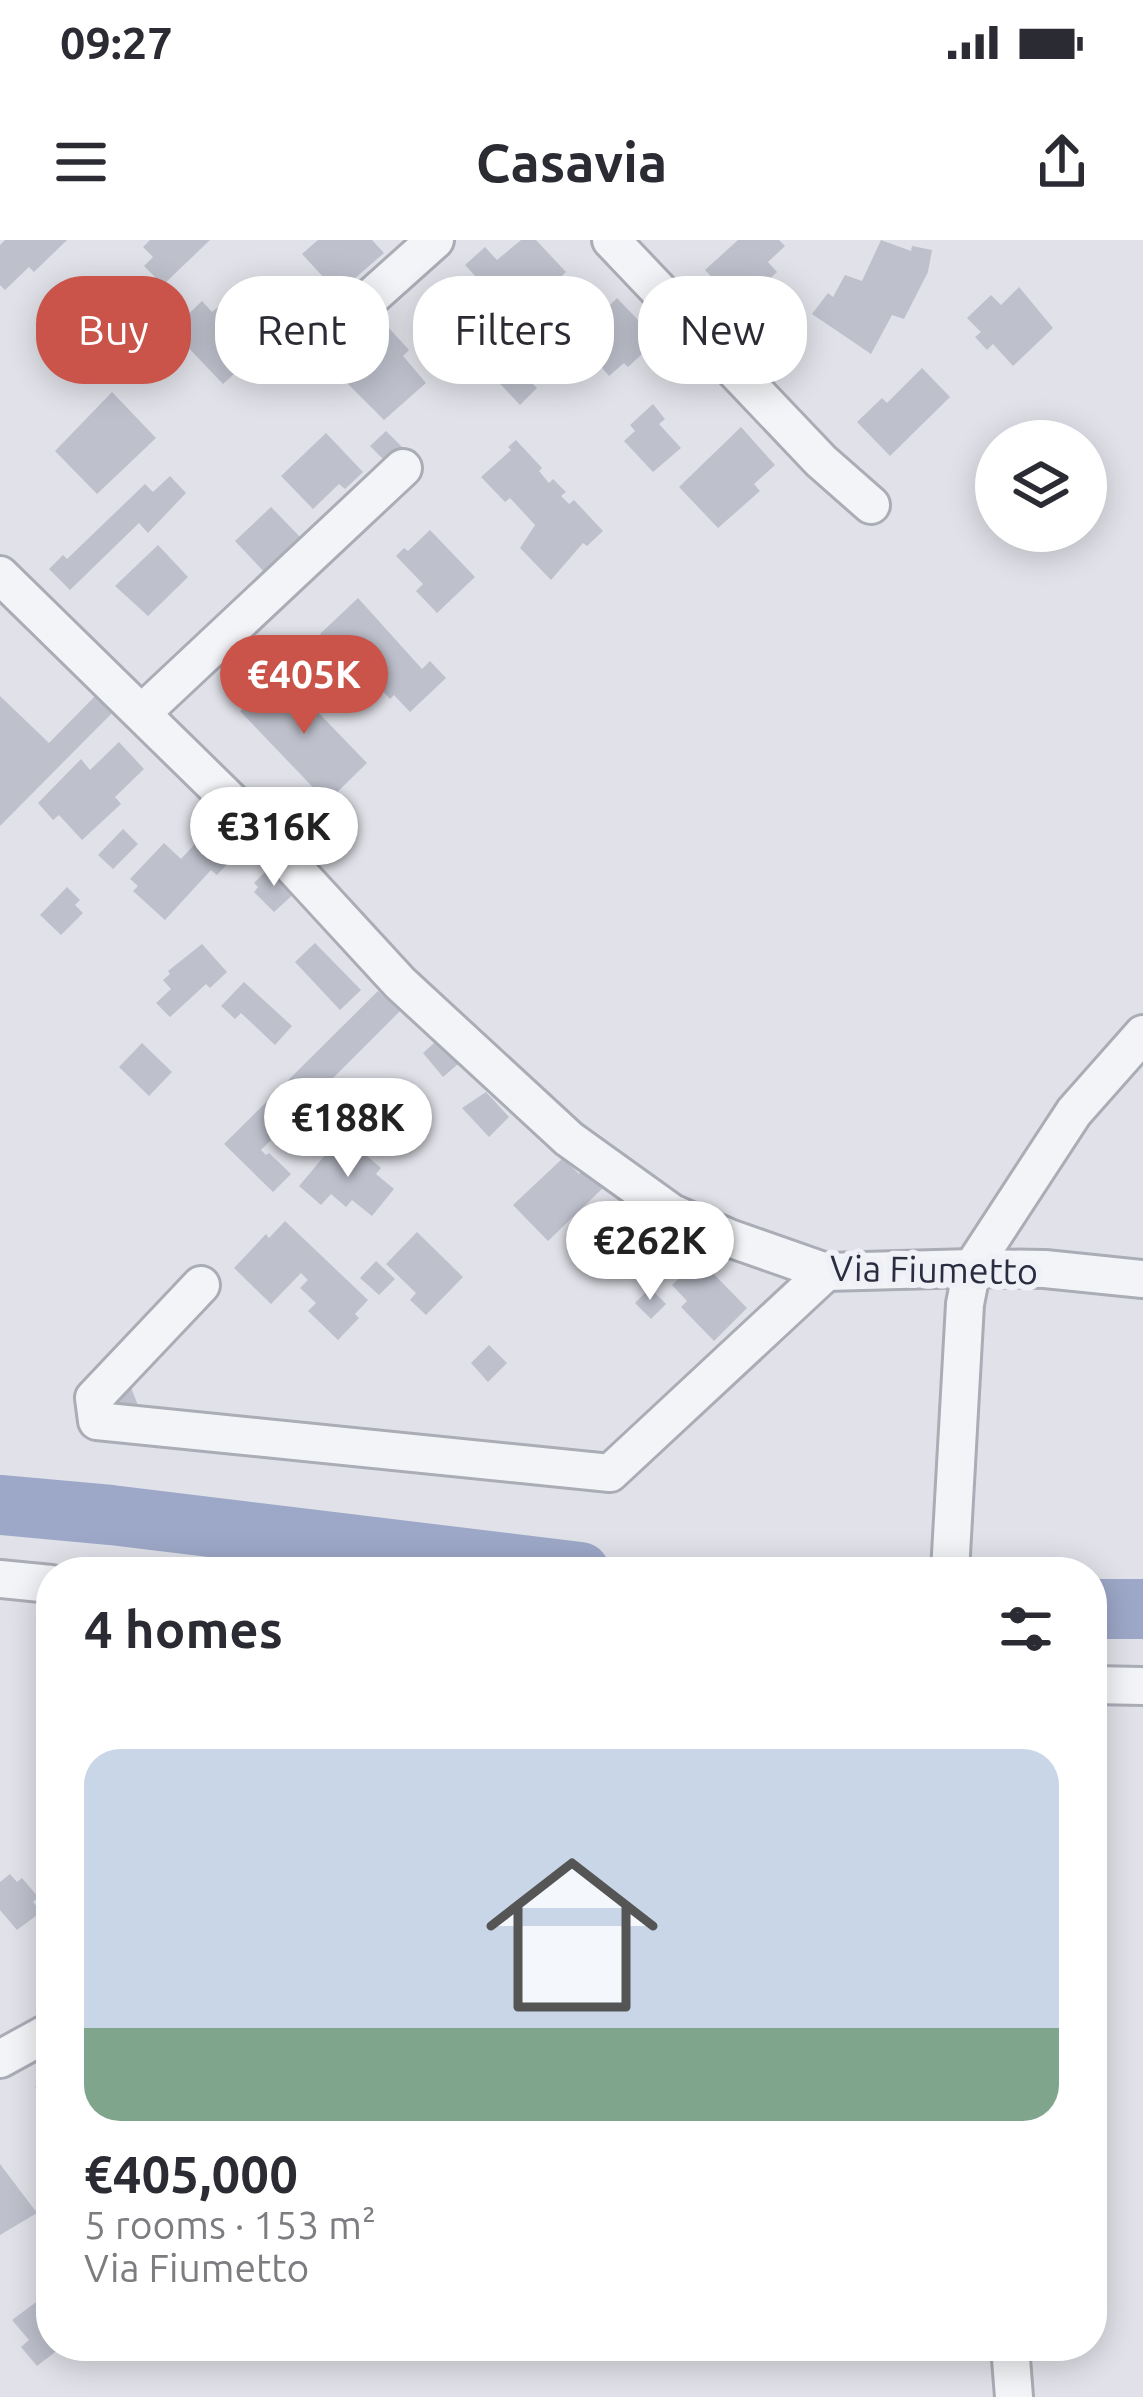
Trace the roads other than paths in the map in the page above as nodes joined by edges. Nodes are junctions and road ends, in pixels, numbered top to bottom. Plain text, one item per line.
1 (435, 240) edge
2 (611, 240) edge
3 (389, 281) edge
4 (403, 468) dead end
5 (871, 506) dead end
6 (0, 575) edge
7 (143, 712) junction
8 (1143, 1034) edge
9 (972, 1268) junction
10 (826, 1272) junction
11 (1143, 1279) edge
12 (201, 1286) dead end
13 (951, 1557) edge
14 (0, 1579) edge
15 (36, 1583) edge
16 (1107, 1685) edge
17 (1143, 1686) edge
18 (36, 2040) edge
19 (0, 2060) edge
20 (1011, 2361) edge
21 (1013, 2397) edge

1 - 3 street
2 - 5 street
4 - 7 street
6 - 7 street, Via Fiumetto
7 - 10 street, Via Fiumetto
8 - 9 street
9 - 10 street, Via Fiumetto
9 - 11 street, Via Fiumetto
9 - 13 street
10 - 12 street
14 - 15 street
16 - 17 street
18 - 19 street
20 - 21 street

